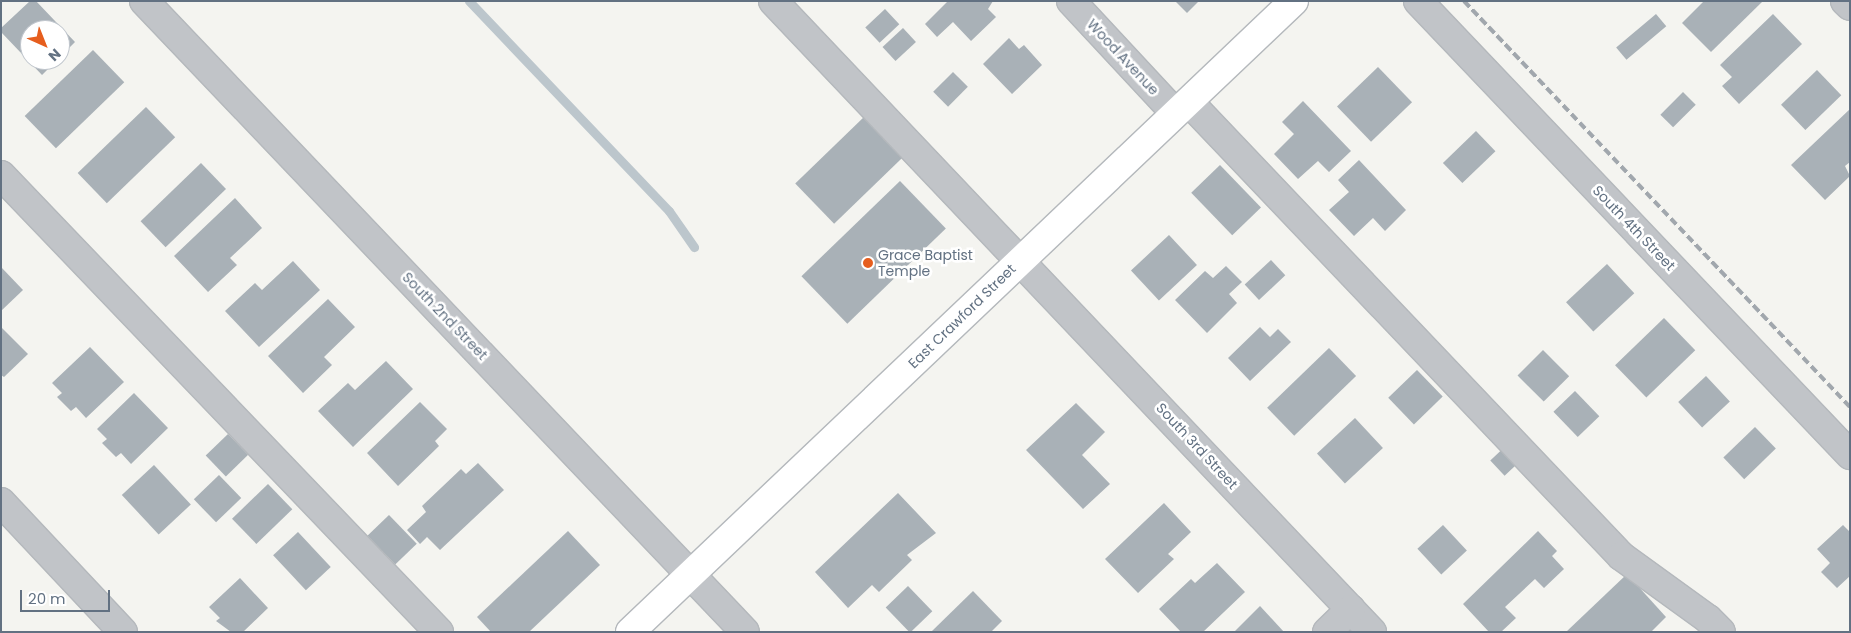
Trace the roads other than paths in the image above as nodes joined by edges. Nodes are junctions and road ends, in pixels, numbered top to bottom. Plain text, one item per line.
1 (144, 1) edge
2 (773, 1) edge
3 (1071, 1) edge
4 (1294, 1) edge
5 (1418, 1) edge
6 (1845, 1) edge
7 (1850, 6) edge
8 (1182, 107) junction
9 (1, 175) edge
10 (1021, 260) junction
11 (1850, 455) edge
12 (1, 502) edge
13 (691, 574) junction
14 (1351, 609) junction
15 (123, 632) edge
16 (439, 632) edge
17 (630, 632) edge
18 (745, 632) edge
19 (1327, 632) edge
20 (1372, 632) edge
21 (1720, 632) edge

1 - 13 street, South 2nd Street
2 - 10 street, South 3rd Street
3 - 8 street, Wood Avenue
4 - 8 main road, East Crawford Street
5 - 11 street, South 4th Street
6 - 7 street
8 - 10 main road, East Crawford Street
8 - 21 street, Wood Avenue
9 - 16 street
10 - 13 main road, East Crawford Street
10 - 14 street, South 3rd Street
12 - 15 street
13 - 17 main road, East Crawford Street
13 - 18 street, South 2nd Street
14 - 19 street
14 - 20 street, South 3rd Street

